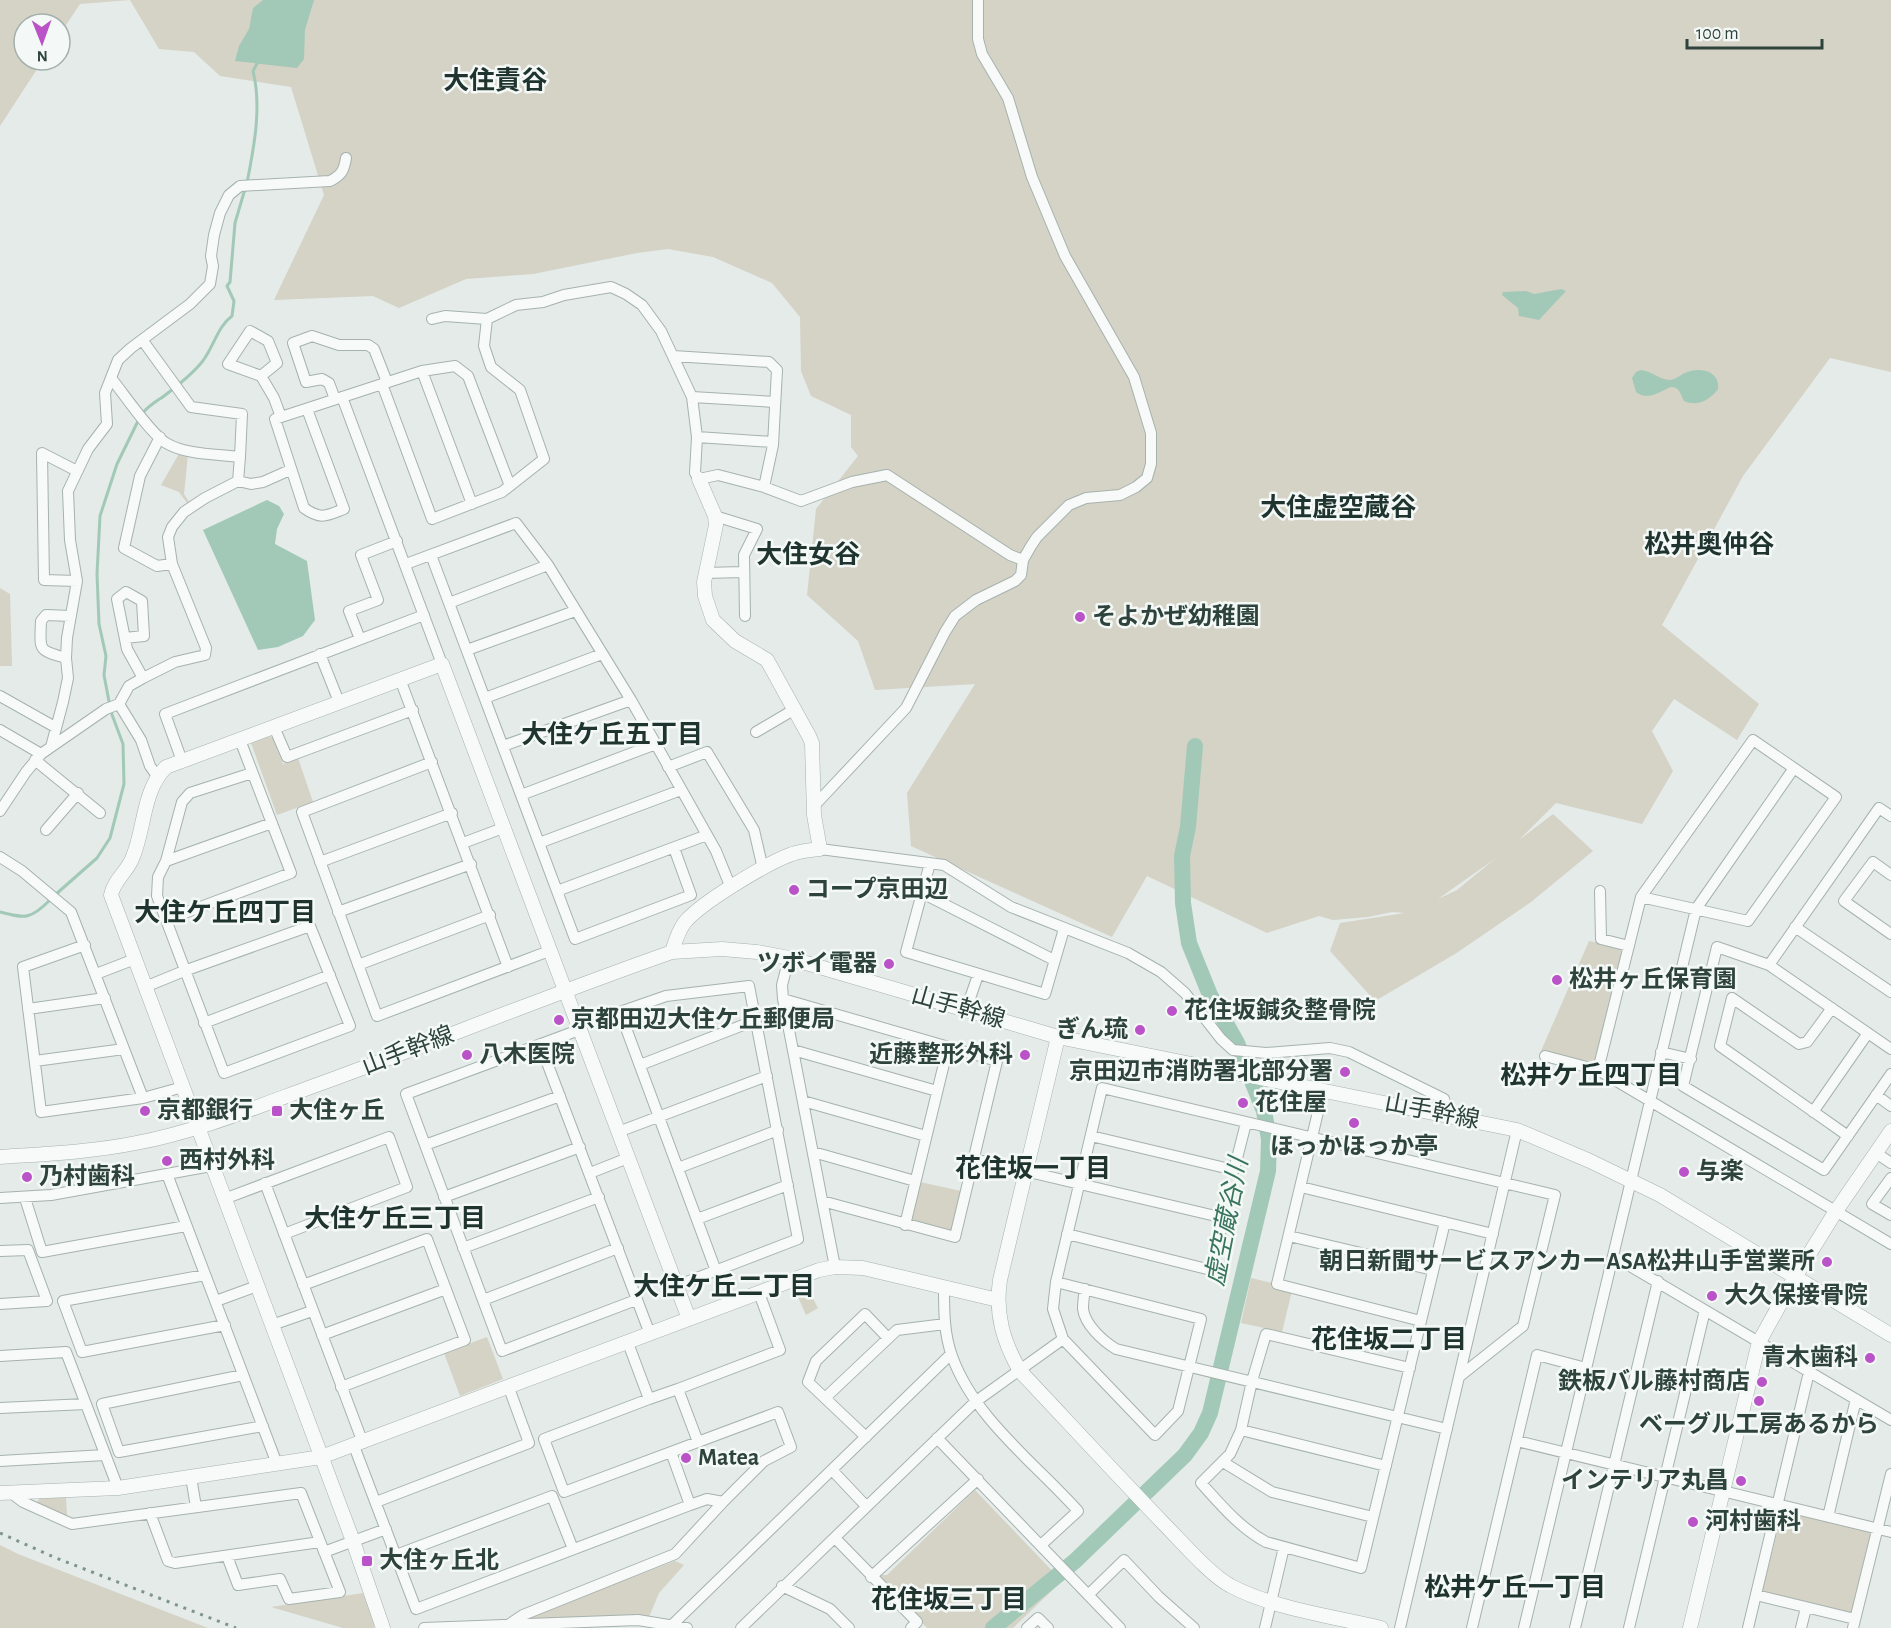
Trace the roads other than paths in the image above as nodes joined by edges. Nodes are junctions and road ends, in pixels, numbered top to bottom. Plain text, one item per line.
1 (978, 0) edge
2 (346, 158) dead end
3 (432, 319) dead end
4 (487, 319) junction
5 (143, 341) junction
6 (673, 356) junction
7 (422, 371) junction
8 (261, 376) junction
9 (111, 378) junction
10 (385, 383) junction
11 (692, 397) junction
12 (339, 398) junction
13 (775, 402) junction
14 (308, 408) junction
15 (281, 417) junction
16 (160, 437) junction
17 (697, 437) junction
18 (773, 442) junction
19 (240, 458) junction
20 (290, 470) junction
21 (77, 471) junction
22 (699, 479) junction
23 (238, 481) junction
24 (510, 486) junction
25 (764, 487) junction
26 (472, 504) junction
27 (715, 516) junction
28 (397, 541) junction
29 (431, 555) junction
30 (1023, 560) junction
31 (172, 564) junction
32 (406, 564) junction
33 (548, 565) junction
34 (743, 572) junction
35 (705, 573) junction
36 (76, 581) junction
37 (449, 603) junction
38 (575, 611) junction
39 (424, 615) junction
40 (71, 616) junction
41 (745, 616) dead end
42 (125, 638) dead end
43 (360, 639) junction
44 (467, 650) junction
45 (320, 654) junction
46 (602, 654) junction
47 (66, 658) junction
48 (442, 664) junction
49 (143, 678) junction
50 (400, 679) junction
51 (0, 696) edge
52 (485, 698) junction
53 (631, 700) junction
54 (339, 702) junction
55 (113, 706) junction
56 (795, 709) junction
57 (412, 710) junction
58 (55, 727) junction
59 (274, 727) junction
60 (0, 730) edge
61 (756, 732) dead end
62 (240, 740) junction
63 (656, 744) junction
64 (503, 746) junction
65 (51, 747) junction
66 (38, 757) junction
67 (182, 761) junction
68 (432, 762) junction
69 (668, 767) junction
70 (1794, 768) junction
71 (252, 772) junction
72 (157, 776) junction
73 (681, 790) junction
74 (78, 793) junction
75 (521, 795) junction
76 (814, 805) junction
77 (0, 811) edge
78 (100, 813) dead end
79 (452, 813) junction
80 (1891, 816) edge
81 (272, 823) junction
82 (503, 828) junction
83 (46, 831) dead end
84 (707, 835) junction
85 (463, 843) junction
86 (539, 843) junction
87 (674, 848) junction
88 (820, 849) junction
89 (0, 857) edge
90 (166, 861) junction
91 (320, 862) junction
92 (930, 863) junction
93 (471, 864) junction
94 (764, 869) junction
95 (1891, 875) edge
96 (731, 888) junction
97 (557, 891) junction
98 (1600, 891) dead end
99 (922, 893) junction
100 (1641, 897) junction
101 (1696, 909) junction
102 (338, 912) junction
103 (490, 915) junction
104 (166, 920) junction
105 (1795, 927) junction
106 (1064, 929) junction
107 (1891, 934) edge
108 (85, 945) junction
109 (1629, 946) junction
110 (549, 951) junction
111 (672, 952) junction
112 (789, 958) junction
113 (135, 959) junction
114 (1054, 960) junction
115 (1769, 964) junction
116 (358, 965) junction
117 (508, 967) junction
118 (184, 971) junction
119 (96, 974) junction
120 (330, 975) junction
121 (978, 975) junction
122 (145, 987) junction
123 (565, 991) junction
124 (1891, 992) edge
125 (105, 998) junction
126 (783, 999) junction
127 (1832, 1008) junction
128 (28, 1009) junction
129 (966, 1010) junction
130 (756, 1020) junction
131 (204, 1023) junction
132 (579, 1030) junction
133 (1868, 1033) junction
134 (1058, 1036) junction
135 (540, 1044) junction
136 (948, 1047) junction
137 (124, 1049) junction
138 (1891, 1049) edge
139 (793, 1050) junction
140 (1661, 1052) junction
141 (1545, 1056) dead end
142 (1690, 1059) junction
143 (34, 1061) junction
144 (640, 1065) junction
145 (1598, 1070) junction
146 (1891, 1074) edge
147 (766, 1076) junction
148 (183, 1087) junction
149 (937, 1091) junction
150 (1323, 1091) junction
151 (1876, 1095) junction
152 (560, 1096) junction
153 (143, 1098) junction
154 (1650, 1100) junction
155 (803, 1101) junction
156 (1891, 1106) edge
157 (1813, 1112) junction
158 (659, 1116) junction
159 (1449, 1116) junction
160 (1246, 1123) junction
161 (198, 1127) junction
162 (777, 1130) junction
163 (1517, 1131) junction
164 (1891, 1131) edge
165 (618, 1132) junction
166 (926, 1136) junction
167 (1091, 1136) junction
168 (1848, 1136) junction
169 (1312, 1138) junction
170 (425, 1145) junction
171 (580, 1148) junction
172 (813, 1152) junction
173 (1876, 1153) junction
174 (0, 1157) edge
175 (628, 1158) junction
176 (974, 1160) junction
177 (1891, 1163) edge
178 (211, 1166) junction
179 (678, 1168) junction
180 (1024, 1172) junction
181 (590, 1173) junction
182 (167, 1174) junction
183 (1891, 1178) edge
184 (1631, 1179) junction
185 (915, 1181) junction
186 (265, 1183) junction
187 (1505, 1183) junction
188 (1079, 1184) junction
189 (788, 1185) junction
190 (1300, 1187) junction
191 (444, 1197) junction
192 (599, 1197) junction
193 (0, 1198) edge
194 (25, 1198) junction
195 (224, 1198) junction
196 (822, 1201) junction
197 (1836, 1211) junction
198 (1891, 1215) edge
199 (697, 1219) junction
200 (1445, 1222) junction
201 (906, 1225) junction
202 (186, 1226) junction
203 (284, 1234) junction
204 (1067, 1234) junction
205 (1493, 1234) junction
206 (1289, 1236) junction
207 (1891, 1244) edge
208 (464, 1248) junction
209 (618, 1248) junction
210 (0, 1251) edge
211 (1613, 1256) junction
212 (835, 1267) junction
213 (1433, 1270) junction
214 (716, 1271) junction
215 (205, 1275) junction
216 (1795, 1276) junction
217 (1658, 1281) junction
218 (1056, 1282) junction
219 (303, 1285) junction
220 (257, 1286) junction
221 (676, 1286) junction
222 (944, 1288) junction
223 (446, 1289) junction
224 (1085, 1289) junction
225 (759, 1293) junction
226 (216, 1300) junction
227 (483, 1300) junction
228 (636, 1300) junction
229 (998, 1300) junction
230 (0, 1304) edge
231 (1705, 1310) junction
232 (312, 1311) junction
233 (689, 1319) junction
234 (1421, 1321) junction
235 (945, 1324) junction
236 (225, 1325) junction
237 (272, 1325) junction
238 (650, 1334) junction
239 (322, 1335) junction
240 (1891, 1335) edge
241 (888, 1338) junction
242 (1064, 1339) junction
243 (1759, 1342) junction
244 (628, 1343) junction
245 (951, 1354) junction
246 (0, 1356) edge
247 (1192, 1368) junction
248 (1410, 1368) junction
249 (1586, 1368) junction
250 (1020, 1371) junction
251 (1809, 1372) junction
252 (243, 1375) junction
253 (1460, 1376) junction
254 (1249, 1380) junction
255 (342, 1387) junction
256 (509, 1388) junction
257 (678, 1389) junction
258 (825, 1398) junction
259 (649, 1399) junction
260 (1856, 1400) junction
261 (975, 1401) junction
262 (86, 1404) junction
263 (0, 1408) edge
264 (1398, 1416) junction
265 (1891, 1420) edge
266 (263, 1426) junction
267 (1447, 1429) junction
268 (1241, 1430) junction
269 (866, 1437) junction
270 (937, 1438) junction
271 (698, 1442) junction
272 (1516, 1442) junction
273 (358, 1444) junction
274 (671, 1452) junction
275 (1565, 1453) junction
276 (105, 1455) junction
277 (321, 1457) junction
278 (0, 1461) edge
279 (1223, 1462) junction
280 (277, 1464) junction
281 (1614, 1465) junction
282 (1386, 1466) junction
283 (831, 1470) junction
284 (1891, 1474) edge
285 (191, 1477) junction
286 (1665, 1477) junction
287 (978, 1479) junction
288 (118, 1488) junction
289 (1723, 1491) junction
290 (5, 1493) edge
291 (376, 1502) junction
292 (723, 1502) junction
293 (1778, 1504) junction
294 (690, 1505) junction
295 (866, 1506) junction
296 (196, 1507) junction
297 (150, 1513) junction
298 (1828, 1516) junction
299 (1373, 1517) junction
300 (1878, 1528) junction
301 (386, 1529) junction
302 (1891, 1532) edge
303 (835, 1538) junction
304 (353, 1541) junction
305 (1041, 1545) junction
306 (322, 1547) junction
307 (1284, 1547) junction
308 (573, 1549) junction
309 (396, 1555) junction
310 (227, 1556) junction
311 (871, 1577) junction
312 (782, 1586) junction
313 (1756, 1595) junction
314 (1088, 1596) junction
315 (1272, 1602) junction
316 (1806, 1608) junction
317 (511, 1623) junction
318 (1854, 1624) edge
319 (672, 1625) junction
320 (383, 1628) edge
321 (424, 1628) edge
322 (687, 1628) edge
323 (741, 1628) edge
324 (849, 1628) edge
325 (911, 1628) edge
326 (1027, 1628) edge
327 (1048, 1628) edge
328 (1120, 1628) edge
329 (1194, 1628) edge
330 (1265, 1628) edge
331 (1381, 1628) edge
332 (1401, 1628) edge
333 (1472, 1628) edge
334 (1524, 1628) edge
335 (1575, 1628) edge
336 (1629, 1628) edge
337 (1690, 1628) edge
338 (1748, 1628) edge
339 (1801, 1628) edge

1 - 30 street
2 - 5 street
3 - 4 street
4 - 6 street
4 - 24 street
5 - 9 street
5 - 19 street
6 - 11 street
6 - 13 street
7 - 10 street
7 - 24 street
7 - 26 street
8 - 8 street
8 - 15 street
9 - 16 street
9 - 21 street
10 - 12 street
10 - 12 street
10 - 26 street
11 - 13 street
11 - 17 street
12 - 14 street
12 - 28 street
13 - 18 street
14 - 15 street
14 - 20 street
15 - 20 street
16 - 19 street
16 - 31 street
17 - 18 street
17 - 22 street
18 - 25 street
19 - 23 street
20 - 23 street
21 - 36 street
21 - 36 street
22 - 25 street
22 - 27 street
23 - 31 street
24 - 26 street
25 - 30 street
27 - 34 street
27 - 35 street
28 - 32 street
28 - 43 street
29 - 32 street
29 - 33 street
29 - 37 street
30 - 76 street
31 - 49 street
32 - 39 street
33 - 37 street
33 - 38 street
34 - 35 street
34 - 41 street
35 - 56 street
36 - 40 street
37 - 44 street
38 - 44 street
38 - 46 street
39 - 43 street
39 - 48 street
40 - 47 street
40 - 47 street
42 - 49 street
43 - 45 street
44 - 52 street
45 - 54 street
45 - 67 street
46 - 52 street
46 - 53 street
47 - 58 street
48 - 50 street
48 - 82 street
49 - 55 street
50 - 54 street
50 - 57 street
51 - 58 street
52 - 64 street
53 - 63 street
53 - 64 street
54 - 59 street
55 - 65 street
55 - 72 street
56 - 61 street
56 - 76 street
57 - 59 street
57 - 68 street
58 - 65 street
59 - 62 street
60 - 66 street
62 - 67 street
62 - 71 street
63 - 69 street
63 - 75 street
64 - 75 street
65 - 66 street
66 - 74 street
66 - 77 street
67 - 72 street
68 - 79 street
68 - 91 street
69 - 73 street
69 - 94 street
70 - 100 street
70 - 101 street
70 - 101 street
71 - 81 street
71 - 90 street
72 - 113 street
73 - 84 street
73 - 86 street
74 - 78 street
74 - 83 street
75 - 86 street
76 - 88 street
79 - 85 street
79 - 91 street
80 - 105 street
81 - 90 street
81 - 104 street
82 - 85 street
82 - 110 street
84 - 87 street
84 - 96 street
85 - 93 street
86 - 97 street
87 - 97 street
87 - 97 street
88 - 92 street
88 - 94 street
89 - 108 street
90 - 104 street
91 - 102 street
92 - 99 street
92 - 106 street
93 - 102 street
93 - 103 street
94 - 96 street
95 - 107 street
96 - 111 street
98 - 109 street
99 - 114 street
99 - 121 street
100 - 101 street
100 - 109 street
101 - 140 street
102 - 116 street
103 - 116 street
103 - 117 street
104 - 118 street
105 - 115 street
105 - 124 street
106 - 114 street
106 - 159 street
108 - 119 street
108 - 128 street
109 - 145 street
110 - 117 street
110 - 123 street
111 - 112 street, 山手幹線
111 - 123 street, 山手幹線
112 - 126 street
112 - 129 street, 山手幹線
113 - 119 street
113 - 122 street
114 - 121 street
115 - 127 street
115 - 142 street
116 - 117 street
118 - 120 street
118 - 122 street
118 - 131 street
119 - 125 street
120 - 131 street
120 - 131 street
121 - 129 street
122 - 148 street
123 - 132 street
123 - 161 street, 山手幹線
125 - 128 street
125 - 137 street
126 - 136 street
126 - 139 street
127 - 133 street
127 - 157 street
128 - 143 street
129 - 134 street, 山手幹線
130 - 144 street
130 - 144 street
130 - 147 street
132 - 135 street
132 - 165 street
133 - 138 street
133 - 157 street
134 - 150 street, 山手幹線
134 - 180 street
135 - 152 street
135 - 170 street
136 - 149 street
136 - 176 street
137 - 143 street
137 - 153 street
139 - 149 street
139 - 155 street
140 - 142 street
140 - 154 street
141 - 145 street
142 - 168 street
143 - 153 street
144 - 158 street
145 - 154 street
146 - 151 street
147 - 158 street
147 - 162 street
148 - 153 street
148 - 161 street
149 - 166 street
150 - 159 street, 山手幹線
150 - 169 street
151 - 156 street
151 - 168 street
152 - 170 street
152 - 171 street
154 - 184 street
154 - 197 street
155 - 166 street
155 - 172 street
157 - 168 street
158 - 165 street
158 - 179 street
159 - 163 street, 山手幹線
160 - 167 street
160 - 167 street
160 - 169 street
161 - 174 street, 山手幹線
161 - 178 street
162 - 179 street
162 - 189 street
163 - 184 street, 山手幹線
163 - 187 street
164 - 173 street
165 - 175 street
166 - 185 street
167 - 188 street
169 - 187 street
169 - 190 street
170 - 191 street
171 - 181 street
171 - 191 street
172 - 185 street
172 - 196 street
173 - 177 street
173 - 197 street
175 - 181 street
175 - 221 street
176 - 180 street
176 - 201 street
178 - 182 street
178 - 195 street
179 - 199 street
180 - 188 street
180 - 229 street
181 - 192 street
182 - 194 street
182 - 202 street
183 - 198 street
184 - 211 street
184 - 216 street, 山手幹線
185 - 201 street
186 - 195 street
186 - 203 street
186 - 203 street
187 - 205 street
187 - 253 street
188 - 204 street
188 - 204 street
189 - 199 street
189 - 214 street
190 - 200 street
190 - 206 street
191 - 208 street
192 - 208 street
192 - 209 street
193 - 194 street
194 - 202 street
195 - 220 street
196 - 201 street
196 - 212 street
197 - 207 street
197 - 216 street
199 - 214 street
200 - 205 street
200 - 213 street
202 - 215 street
203 - 219 street
204 - 218 street
205 - 253 street
206 - 213 street
206 - 234 street
208 - 227 street
209 - 227 street
209 - 228 street
210 - 230 street
211 - 217 street
211 - 249 street
212 - 222 street
212 - 225 street
213 - 234 street
214 - 221 street
215 - 226 street
215 - 236 street
216 - 240 street, 山手幹線
216 - 243 street
217 - 231 street
217 - 281 street
218 - 224 street
218 - 242 street
219 - 223 street
219 - 232 street
220 - 226 street
220 - 237 street
221 - 233 street
222 - 229 street
222 - 235 street
223 - 239 street
223 - 255 street
224 - 247 street
224 - 247 street
225 - 233 street
225 - 257 street
226 - 236 street
227 - 228 street
228 - 238 street
229 - 250 street
231 - 243 street
231 - 286 street
232 - 237 street
232 - 239 street
233 - 238 street
234 - 248 street
235 - 241 street
235 - 245 street
236 - 252 street
237 - 277 street
238 - 244 street
239 - 255 street
241 - 258 street
241 - 258 street
242 - 247 street
242 - 250 street
243 - 251 street
243 - 289 street
244 - 256 street
244 - 259 street
245 - 261 street
245 - 269 street
246 - 262 street
247 - 254 street
248 - 254 street
248 - 264 street
249 - 272 street
249 - 275 street
250 - 261 street
250 - 315 street
251 - 260 street
251 - 293 street
252 - 266 street
252 - 266 street
253 - 267 street
254 - 264 street
254 - 268 street
255 - 273 street
256 - 273 street
256 - 291 street
257 - 259 street
257 - 271 street
258 - 269 street
259 - 274 street
260 - 265 street
260 - 298 street
261 - 270 street
261 - 305 street
262 - 263 street
262 - 276 street
264 - 267 street
264 - 282 street
266 - 280 street
267 - 332 street
268 - 279 street
268 - 282 street
269 - 283 street
270 - 287 street
270 - 295 street
271 - 274 street
271 - 292 street
272 - 275 street
272 - 333 street
273 - 277 street
273 - 291 street
274 - 294 street
275 - 281 street
275 - 334 street
276 - 278 street
276 - 288 street
277 - 280 street
277 - 304 street
279 - 299 street
279 - 307 street
280 - 285 street
281 - 286 street
281 - 335 street
282 - 299 street
283 - 295 street
283 - 319 street
284 - 300 street
285 - 288 street
285 - 296 street
286 - 289 street
286 - 336 street
287 - 305 street
287 - 311 street
288 - 290 street
289 - 293 street
289 - 337 street
290 - 297 street
291 - 301 street
292 - 294 street
292 - 317 street
293 - 298 street
293 - 313 street
294 - 308 street
295 - 303 street
296 - 297 street
296 - 306 street
297 - 310 street
298 - 300 street
299 - 307 street
300 - 302 street
300 - 318 street
301 - 304 street
301 - 309 street
303 - 311 street
303 - 312 street
304 - 306 street
304 - 320 street
305 - 314 street
306 - 310 street
306 - 310 street
307 - 315 street
308 - 309 street
308 - 309 street
311 - 325 street
312 - 323 street
312 - 324 street
313 - 316 street
313 - 338 street
314 - 328 street
314 - 329 street
315 - 330 street
315 - 331 street
316 - 318 street
316 - 339 street
317 - 319 street
317 - 321 street
319 - 322 street
326 - 327 street

